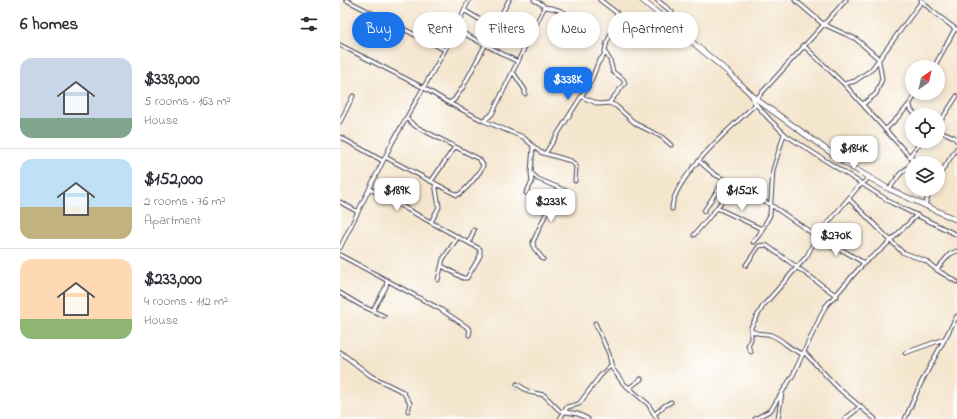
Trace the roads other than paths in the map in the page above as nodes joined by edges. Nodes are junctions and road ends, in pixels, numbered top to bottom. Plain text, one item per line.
1 (346, 0) edge
2 (469, 0) edge
3 (509, 0) edge
4 (534, 0) edge
5 (600, 0) edge
6 (642, 0) edge
7 (657, 0) edge
8 (795, 0) edge
9 (845, 0) edge
10 (921, 0) edge
11 (544, 7) junction
12 (464, 10) joint
13 (503, 12) edge
14 (561, 12) edge
15 (672, 12) dead end
16 (475, 17) edge
17 (823, 24) junction
18 (956, 29) edge
19 (340, 45) edge
20 (803, 45) junction
21 (483, 48) edge
22 (492, 48) edge
23 (445, 50) joint
24 (605, 52) junction
25 (879, 60) junction
26 (938, 60) edge
27 (518, 62) junction
28 (513, 72) junction
29 (844, 84) junction
30 (424, 88) junction
31 (525, 94) dead end
32 (353, 96) dead end
33 (957, 96) edge
34 (582, 97) junction
35 (914, 100) edge
36 (756, 101) junction
37 (449, 103) junction
38 (609, 104) junction
39 (863, 104) junction
40 (910, 106) joint
41 (945, 114) edge
42 (406, 118) junction
43 (484, 121) junction
44 (340, 122) edge
45 (885, 130) junction
46 (945, 133) edge
47 (784, 134) junction
48 (340, 137) edge
49 (957, 141) edge
50 (671, 145) dead end
51 (533, 146) junction
52 (455, 147) junction
53 (957, 148) edge
54 (545, 154) junction
55 (909, 156) edge
56 (385, 157) junction
57 (383, 161) junction
58 (699, 161) junction
59 (945, 166) edge
60 (905, 171) edge
61 (531, 173) junction
62 (869, 178) junction
63 (724, 180) junction
64 (575, 181) dead end
65 (434, 182) junction
66 (862, 183) junction
67 (732, 185) junction
68 (558, 187) junction
69 (370, 189) junction
70 (889, 189) junction
71 (526, 193) dead end
72 (928, 196) edge
73 (849, 199) junction
74 (340, 202) edge
75 (771, 205) junction
76 (925, 205) junction
77 (568, 206) dead end
78 (717, 208) junction
79 (672, 209) dead end
80 (704, 211) dead end
81 (358, 212) junction
82 (917, 215) junction
83 (957, 220) edge
84 (432, 222) junction
85 (762, 229) junction
86 (474, 230) dead end
87 (694, 235) dead end
88 (957, 235) edge
89 (817, 236) junction
90 (458, 237) junction
91 (891, 239) junction
92 (753, 242) dead end
93 (469, 243) junction
94 (340, 248) edge
95 (957, 251) edge
96 (340, 255) edge
97 (543, 259) dead end
98 (864, 263) junction
99 (746, 265) dead end
100 (442, 266) junction
101 (796, 267) junction
102 (937, 269) junction
103 (387, 280) junction
104 (438, 280) dead end
105 (957, 282) edge
106 (340, 293) edge
107 (836, 296) junction
108 (373, 310) junction
109 (384, 316) dead end
110 (957, 316) edge
111 (595, 324) dead end
112 (751, 330) junction
113 (469, 335) dead end
114 (944, 340) junction
115 (340, 352) edge
116 (750, 352) dead end
117 (905, 352) dead end
118 (804, 353) junction
119 (610, 366) junction
120 (641, 379) dead end
121 (518, 385) dead end
122 (629, 388) junction
123 (782, 393) junction
124 (671, 402) dead end
125 (861, 406) junction
126 (408, 411) dead end
127 (563, 412) junction
128 (655, 414) junction
129 (560, 419) edge
130 (588, 419) edge
131 (657, 419) edge
132 (755, 419) edge
133 (778, 419) edge
134 (845, 419) edge
135 (875, 419) edge
136 (905, 419) edge

1 - 23 street
2 - 12 street
3 - 13 street
4 - 11 street
5 - 24 street
6 - 36 main road
7 - 15 street
8 - 17 street
9 - 17 street
10 - 18 street
10 - 25 street
11 - 14 street
11 - 27 street
12 - 16 street
17 - 20 street
17 - 25 street
18 - 26 street
19 - 30 street
20 - 29 street
20 - 36 street
21 - 37 street
22 - 27 street
23 - 30 street
24 - 34 street
24 - 38 street
25 - 29 street
25 - 39 street
27 - 28 street
28 - 31 street
28 - 43 street
29 - 39 street
30 - 37 street
30 - 42 street
32 - 44 street
33 - 41 street
34 - 38 street
34 - 54 street
35 - 40 street
36 - 47 street
36 - 58 street
36 - 62 main road
37 - 43 street
38 - 50 street
39 - 45 street
40 - 45 street
42 - 52 street
42 - 56 street
43 - 51 street
45 - 55 street
46 - 49 street
47 - 66 street
47 - 75 street
48 - 57 street
51 - 54 street
51 - 61 street
52 - 65 street
52 - 65 street
53 - 59 street
54 - 64 street
56 - 57 street
56 - 65 street
57 - 69 street
58 - 63 street
58 - 79 street
60 - 70 street
61 - 68 street
61 - 71 street
62 - 66 street
62 - 70 main road
63 - 67 street
63 - 80 street
65 - 84 street
66 - 73 street
66 - 82 street
67 - 75 street
67 - 78 street
68 - 77 street
68 - 97 street
69 - 81 street
69 - 84 street
70 - 76 main road
72 - 76 street
73 - 89 street
73 - 91 street
74 - 81 street
75 - 85 street
75 - 89 street
76 - 83 main road
78 - 85 street
78 - 87 street
81 - 94 street
82 - 88 street
82 - 91 street
84 - 90 street
85 - 92 street
86 - 93 street
89 - 98 street
89 - 101 street
90 - 93 street
90 - 100 street
91 - 98 street
91 - 102 street
93 - 100 street
95 - 102 street
96 - 103 street
98 - 107 street
99 - 101 street
100 - 104 street
101 - 107 street
101 - 112 street
102 - 105 street
103 - 108 street
103 - 113 street
106 - 108 street
107 - 118 street
108 - 109 street
110 - 114 street
111 - 119 street
112 - 116 street
112 - 118 street
114 - 117 street
114 - 136 street
115 - 126 street
118 - 123 street
118 - 125 street
119 - 122 street
119 - 127 street
120 - 122 street
121 - 127 street
122 - 128 street
123 - 132 street
123 - 133 street
124 - 128 street
125 - 134 street
125 - 135 street
127 - 129 street
127 - 130 street
128 - 131 street

